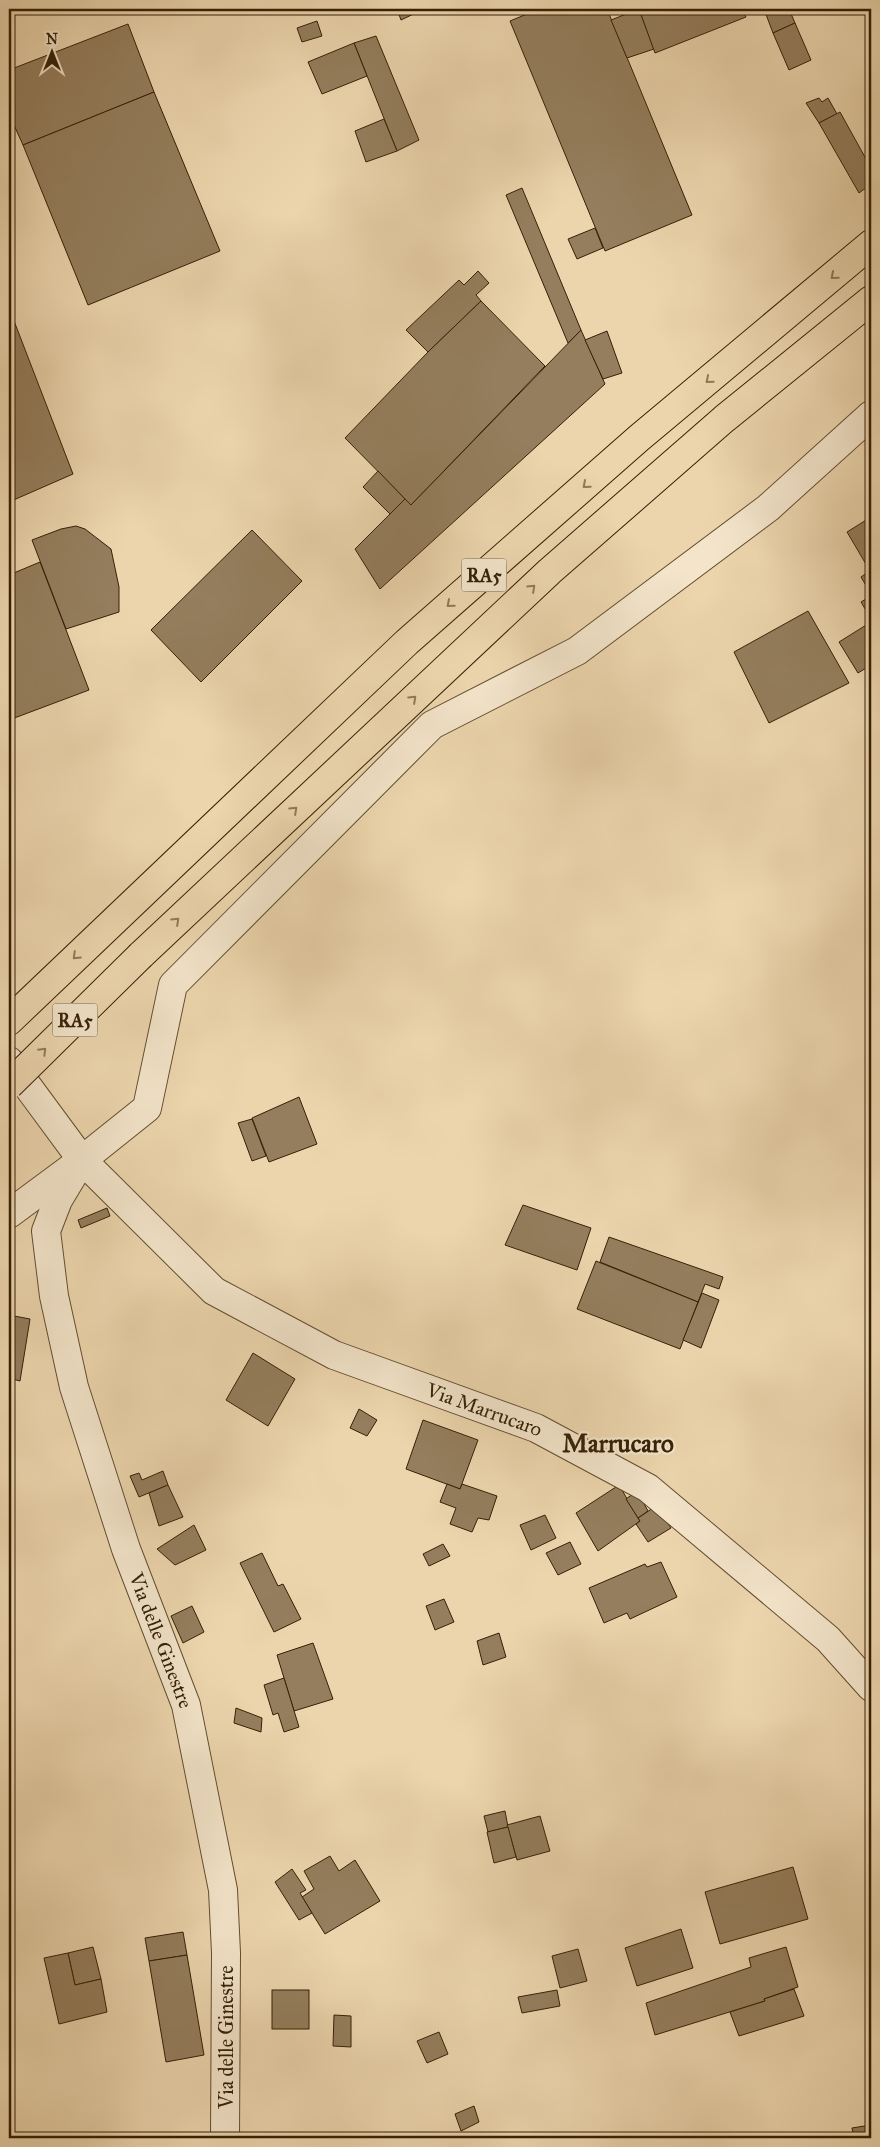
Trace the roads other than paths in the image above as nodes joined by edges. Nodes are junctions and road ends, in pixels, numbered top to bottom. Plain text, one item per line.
1 (871, 244) edge
2 (871, 300) edge
3 (871, 415) edge
4 (9, 1021) edge
5 (9, 1061) edge
6 (9, 1085) edge
7 (82, 1160) junction
8 (9, 1214) edge
9 (871, 1686) edge
10 (226, 2138) edge

1 -> 4 highway, RA5
6 -> 2 highway, RA5, bridge
3 - 7 street
5 - 7 street, Via Marrucaro
7 - 8 street
7 - 9 street, Via Marrucaro
7 - 10 street, Via delle Ginestre

